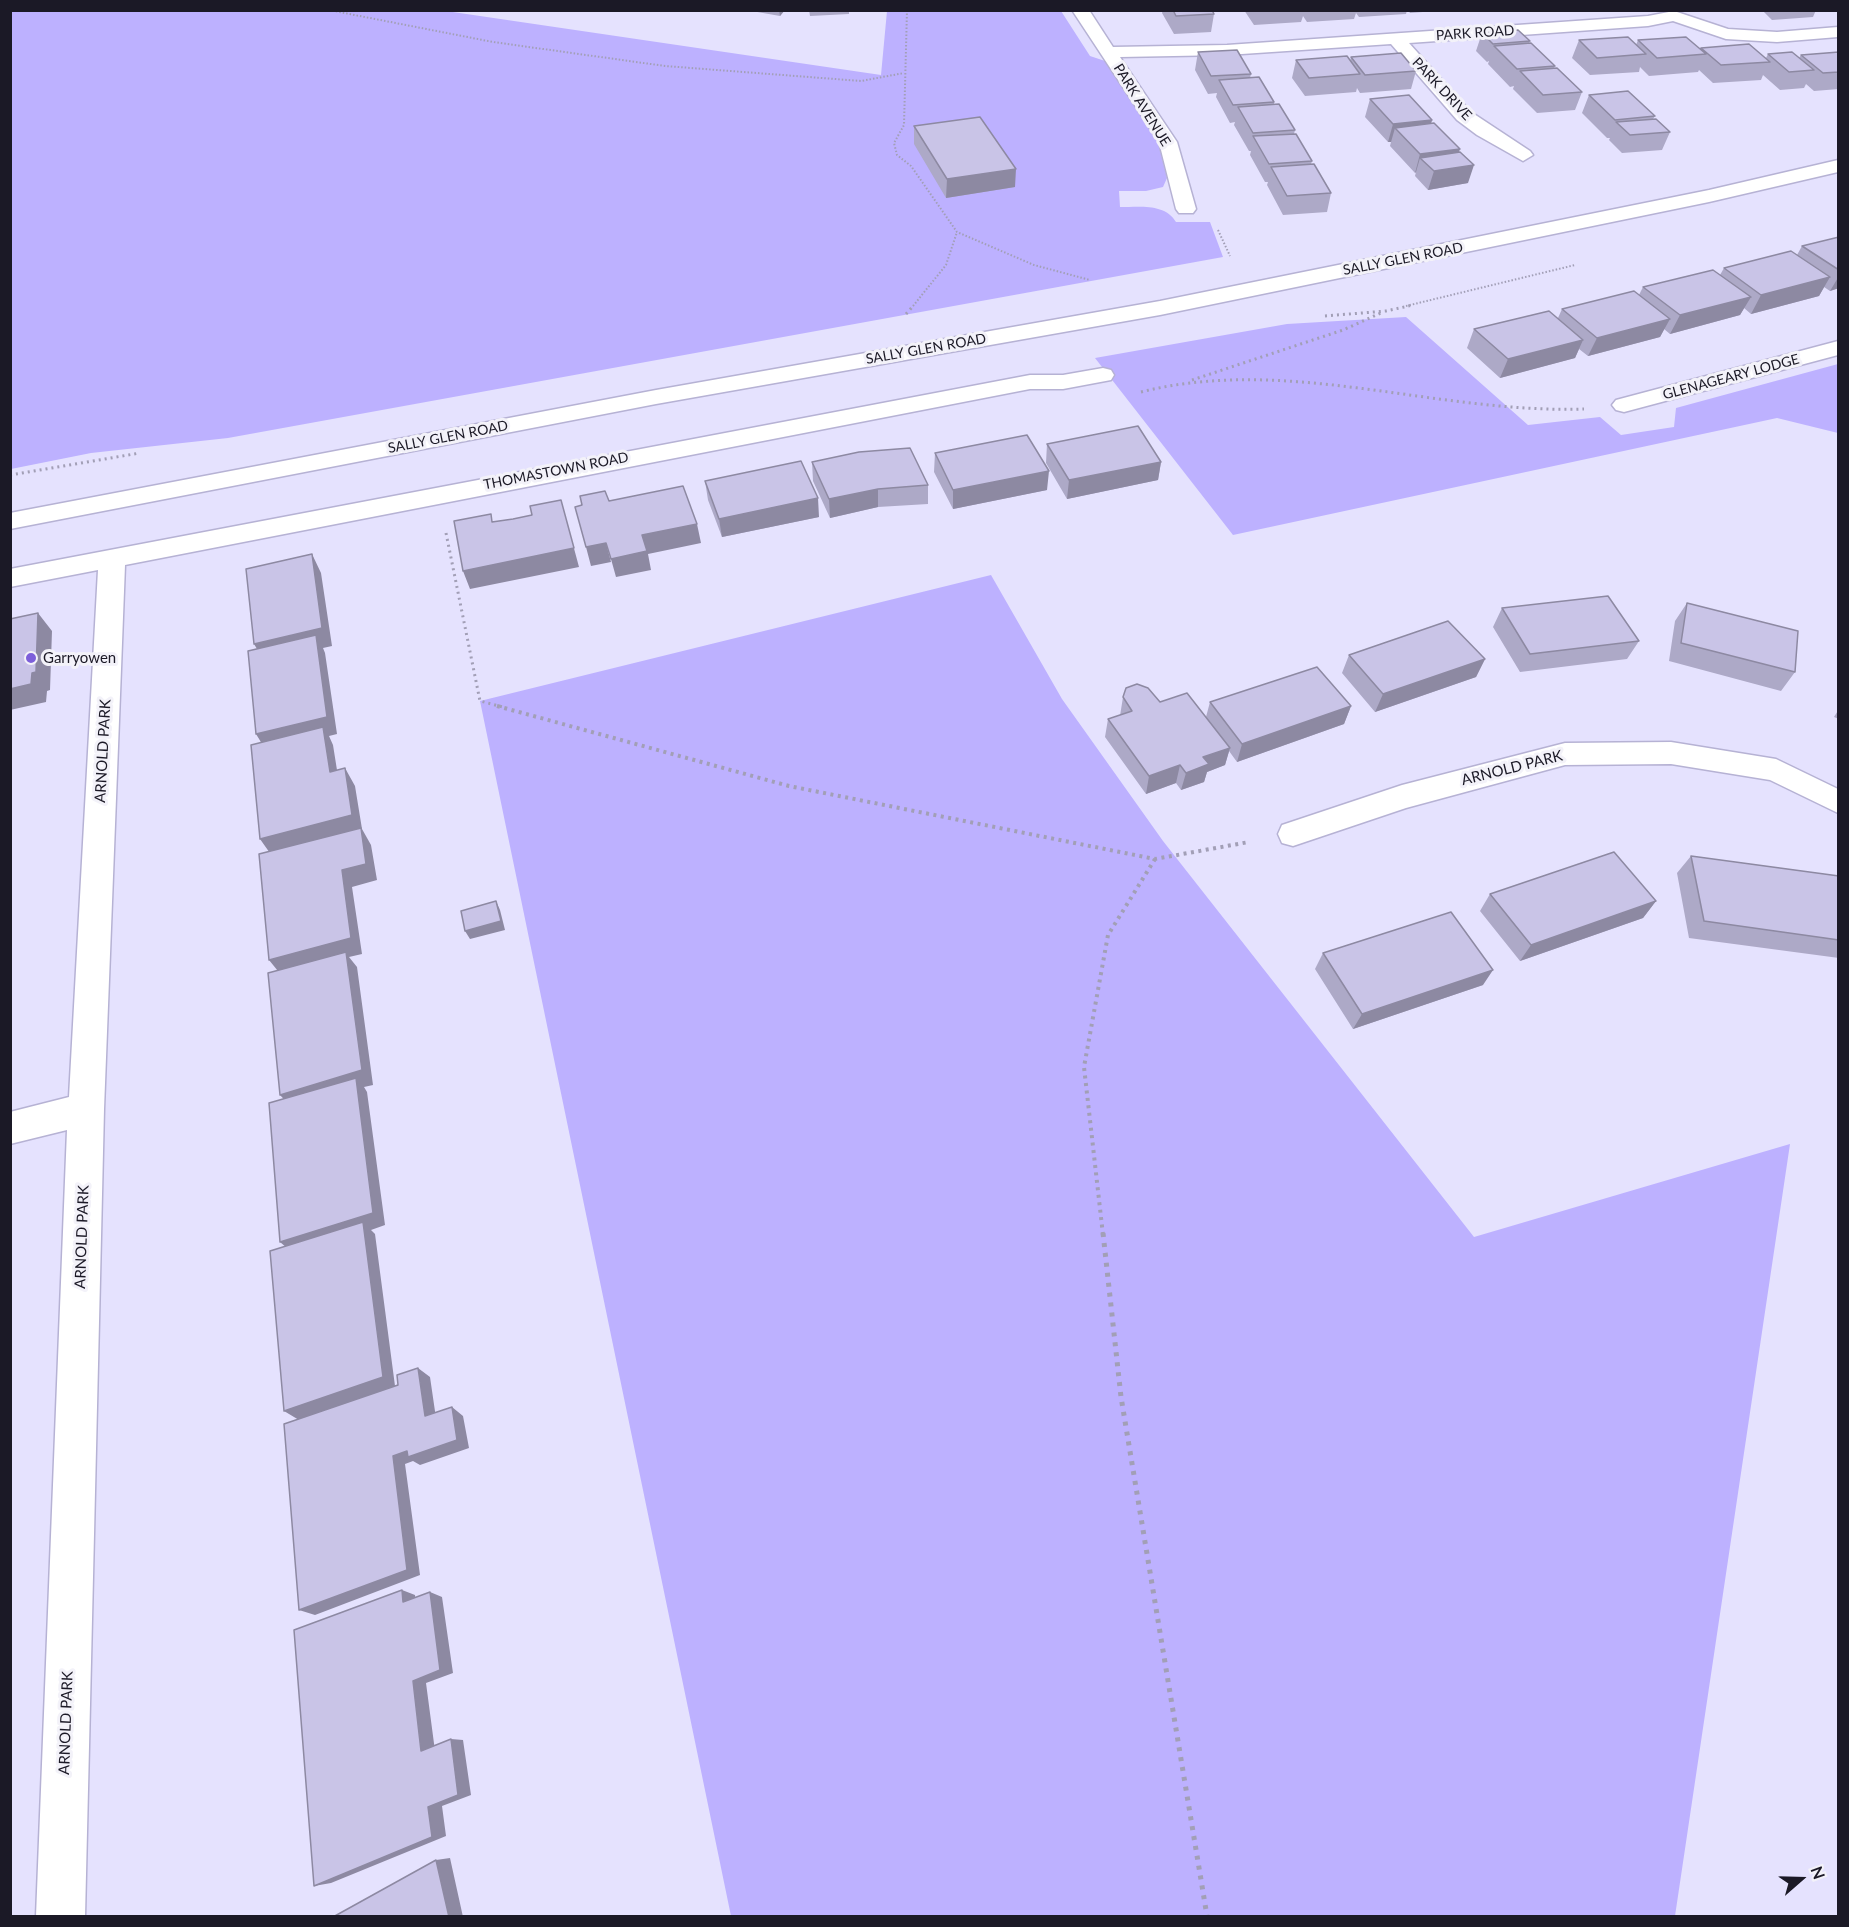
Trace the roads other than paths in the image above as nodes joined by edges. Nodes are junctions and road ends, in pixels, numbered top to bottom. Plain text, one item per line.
1 (1080, 10) edge
2 (1678, 13) edge
3 (1839, 32) edge
4 (1395, 38) junction
5 (1108, 52) junction
6 (1523, 154) dead end
7 (1839, 166) edge
8 (1186, 208) dead end
9 (1839, 348) edge
10 (1103, 375) dead end
11 (1624, 405) road end
12 (10, 520) edge
13 (112, 558) junction
14 (10, 578) edge
15 (1839, 802) edge
16 (1293, 834) road end
17 (87, 1109) junction
18 (10, 1128) edge
19 (60, 1917) edge

1 - 5 street, PARK AVENUE
2 - 3 street, PARK ROAD
2 - 4 street, PARK ROAD
4 - 5 street, PARK ROAD
4 - 6 street, PARK DRIVE
5 - 8 street, PARK AVENUE
7 - 12 street, SALLY GLEN ROAD
9 - 11 street, GLENAGEARY LODGE
10 - 13 street, THOMASTOWN ROAD
13 - 14 street, THOMASTOWN ROAD
13 - 17 street, ARNOLD PARK
15 - 16 street, ARNOLD PARK
17 - 18 street
17 - 19 street, ARNOLD PARK

